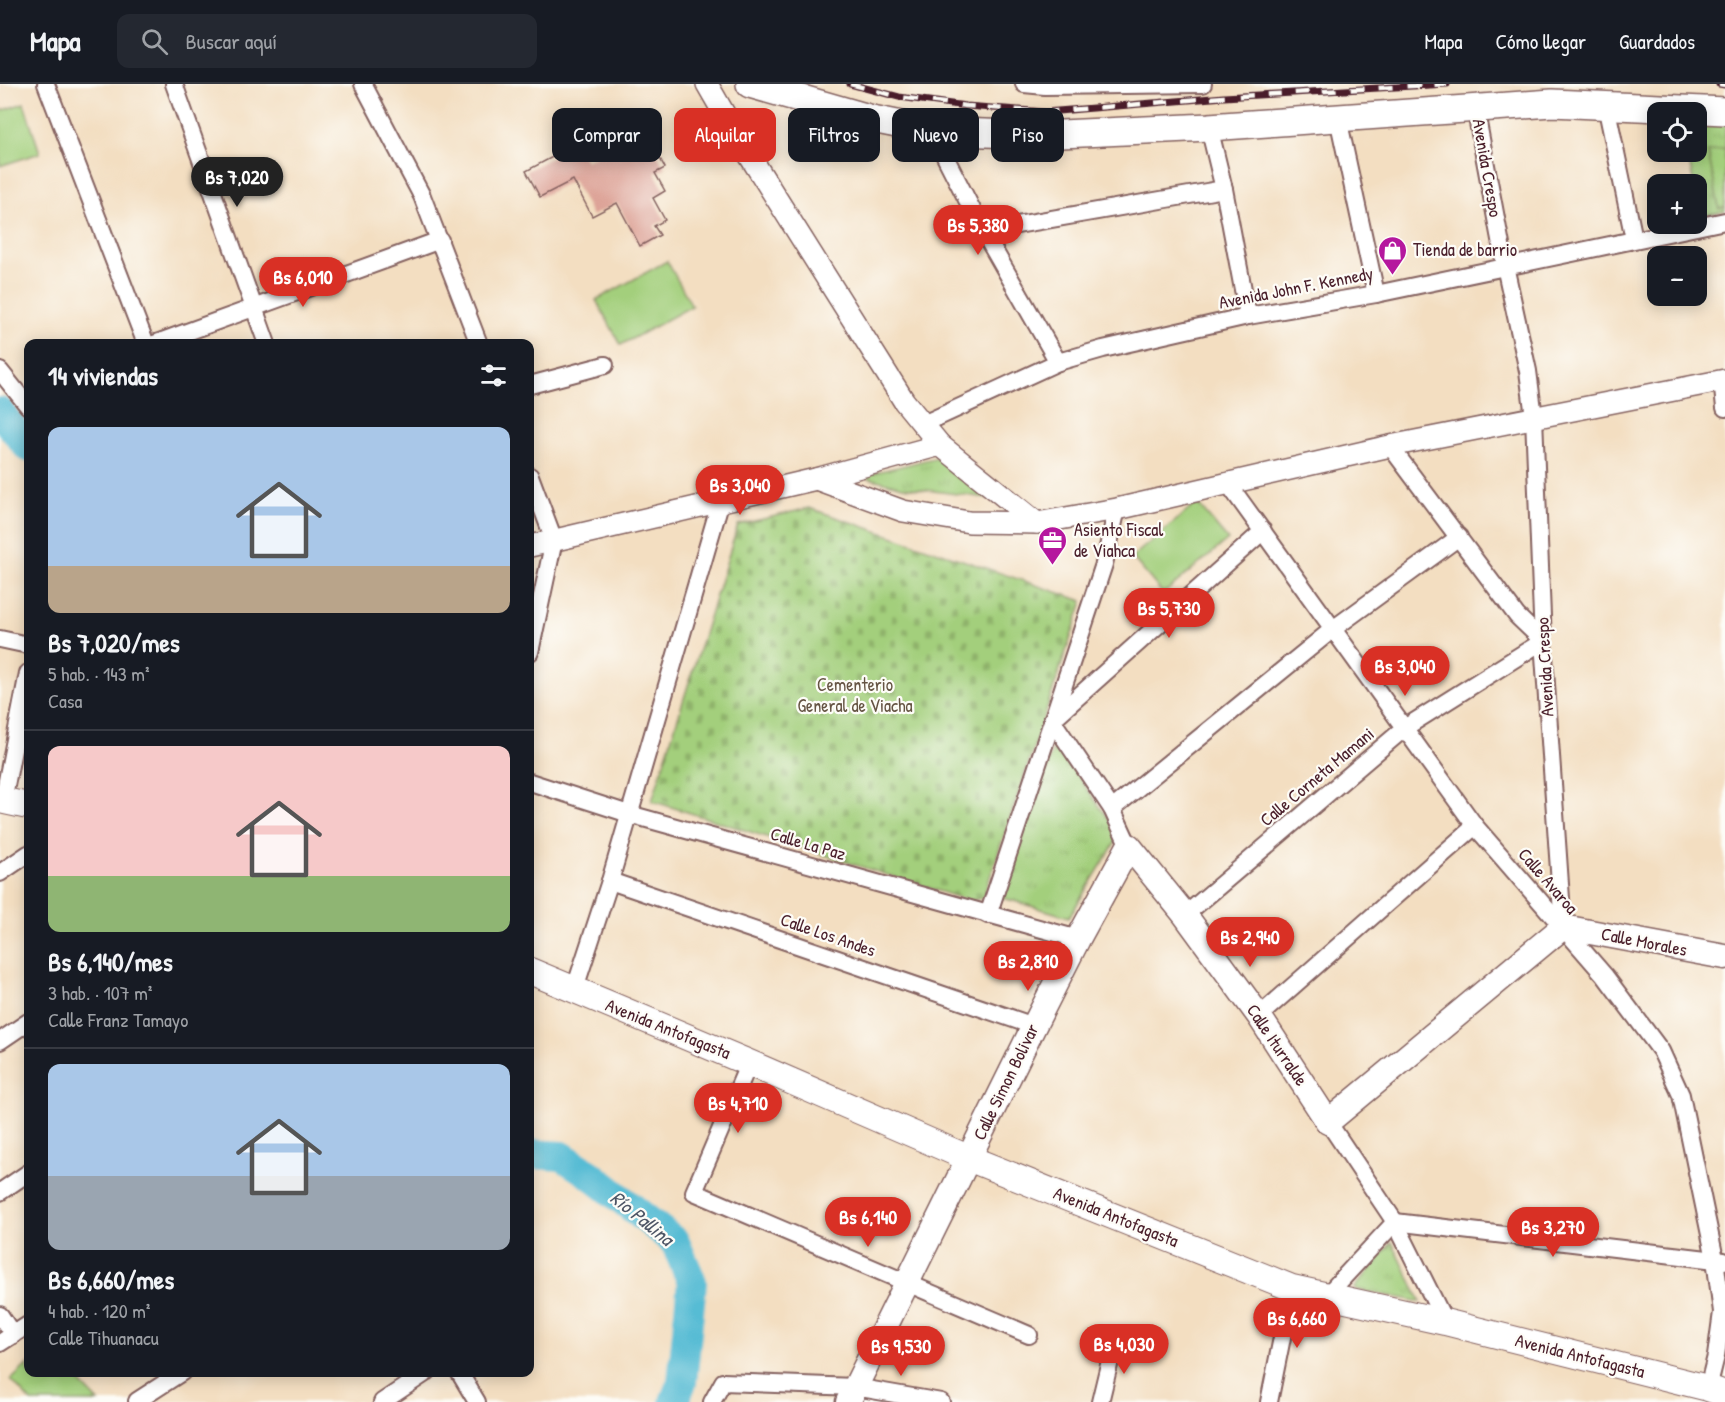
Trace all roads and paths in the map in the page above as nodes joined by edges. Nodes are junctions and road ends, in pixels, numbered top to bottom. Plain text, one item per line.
1 (46, 84) edge
2 (174, 84) edge
3 (363, 84) edge
4 (707, 84) edge
5 (750, 84) edge
6 (1024, 84) edge
7 (1203, 84) edge
8 (1606, 105) junction
9 (1475, 107) junction
10 (1725, 111) edge
11 (1338, 118) junction
12 (892, 123) edge
13 (1209, 127) junction
14 (979, 133) edge
15 (948, 162) edge
16 (1224, 189) junction
17 (1725, 220) edge
18 (983, 231) junction
19 (1634, 239) junction
20 (440, 240) junction
21 (1505, 266) junction
22 (1376, 294) junction
23 (255, 307) junction
24 (1248, 316) junction
25 (144, 339) edge
26 (168, 339) edge
27 (265, 339) edge
28 (477, 339) edge
29 (1058, 362) junction
30 (605, 365) dead end
31 (0, 371) edge
32 (1724, 380) edge
33 (534, 384) edge
34 (21, 388) edge
35 (1725, 408) edge
36 (1534, 417) junction
37 (921, 425) junction
38 (940, 445) junction
39 (1390, 446) junction
40 (816, 479) junction
41 (1227, 482) junction
42 (534, 487) edge
43 (721, 500) junction
44 (1117, 508) junction
45 (1037, 523) junction
46 (1263, 531) junction
47 (1460, 537) junction
48 (554, 540) junction
49 (534, 545) edge
50 (1333, 628) junction
51 (534, 633) edge
52 (0, 639) edge
53 (1543, 641) junction
54 (24, 644) edge
55 (24, 693) edge
56 (1052, 720) junction
57 (1406, 727) junction
58 (534, 783) edge
59 (2, 800) edge
60 (24, 805) edge
61 (1112, 809) junction
62 (629, 814) junction
63 (1475, 826) junction
64 (1129, 846) junction
65 (24, 857) edge
66 (0, 873) edge
67 (610, 881) junction
68 (988, 915) junction
69 (1185, 915) junction
70 (1563, 927) junction
71 (1078, 939) junction
72 (1725, 957) edge
73 (534, 973) edge
74 (574, 991) junction
75 (1259, 1016) junction
76 (24, 1025) edge
77 (1034, 1026) junction
78 (0, 1041) edge
79 (749, 1063) junction
80 (1328, 1122) junction
81 (968, 1158) junction
82 (24, 1176) edge
83 (0, 1191) edge
84 (1395, 1222) junction
85 (1720, 1260) edge
86 (906, 1283) junction
87 (1292, 1288) junction
88 (1328, 1295) junction
89 (0, 1315) edge
90 (1444, 1322) junction
91 (24, 1328) edge
92 (1029, 1335) dead end
93 (7, 1339) edge
94 (1115, 1340) dead end
95 (174, 1377) edge
96 (420, 1377) edge
97 (462, 1377) edge
98 (1716, 1391) edge
99 (851, 1394) edge
100 (137, 1401) edge
101 (382, 1402) edge
102 (477, 1402) edge
103 (712, 1402) edge
104 (941, 1402) edge
105 (1100, 1402) edge
106 (1269, 1402) edge

1 - 25 street
2 - 23 street
3 - 20 street
4 - 37 street
5 - 12 highway
6 - 7 street
8 - 9 highway
8 - 10 highway
8 - 19 street
9 - 11 highway
9 - 21 street, Avenida Crespo
11 - 13 highway
11 - 22 street
13 - 14 highway
13 - 16 street
15 - 18 street
16 - 18 street
16 - 24 street
17 - 19 street, Avenida John F. Kennedy
18 - 29 street
19 - 21 street, Avenida John F. Kennedy
20 - 23 street
20 - 28 street
21 - 22 street, Avenida John F. Kennedy
21 - 36 street, Avenida Crespo
22 - 24 street, Avenida John F. Kennedy
23 - 26 street
23 - 27 street
24 - 29 street, Avenida John F. Kennedy
29 - 37 street, Avenida John F. Kennedy
30 - 33 street
31 - 34 street
32 - 35 street
32 - 36 street
36 - 39 street
36 - 53 street, Avenida Crespo
37 - 38 street
38 - 40 street
38 - 45 street
39 - 41 street
39 - 47 street
40 - 43 street
40 - 45 street
41 - 44 street
41 - 46 street, Calle Avaroa
42 - 48 street
43 - 48 street
43 - 62 street
44 - 45 street
44 - 56 street
46 - 50 street, Calle Avaroa
46 - 56 street
47 - 50 street
47 - 53 street
48 - 49 street
48 - 51 street
50 - 57 street, Calle Avaroa
50 - 61 street
52 - 54 street
53 - 57 street, Calle Corneta Mamani
53 - 70 street, Avenida Crespo
55 - 59 street
56 - 61 street, Calle Iturralde
56 - 68 street
57 - 63 street, Calle Avaroa
57 - 69 street, Calle Corneta Mamani
58 - 62 street, Calle La Paz
59 - 60 main road
61 - 64 street, Calle Iturralde
62 - 67 street
62 - 68 street, Calle La Paz
63 - 70 street, Calle Avaroa
63 - 75 street
64 - 69 main road, Calle Iturralde
64 - 71 main road, Calle Simon Bolivar
65 - 66 street
67 - 74 street
67 - 77 street, Calle Los Andes
68 - 71 street, Calle La Paz
69 - 75 main road, Calle Iturralde
70 - 72 main road, Calle Morales
70 - 80 main road
70 - 85 street, Calle Avaroa
71 - 77 main road, Calle Simon Bolivar
73 - 74 main road, Avenida Antofagasta
74 - 79 main road, Avenida Antofagasta
75 - 80 main road, Calle Iturralde
76 - 78 street
77 - 81 main road, Calle Simon Bolivar
79 - 81 main road, Avenida Antofagasta
79 - 86 street
80 - 84 street, Calle Iturralde
81 - 86 main road, Calle Simon Bolivar
81 - 87 main road, Avenida Antofagasta
82 - 83 street
84 - 85 street
84 - 88 street
84 - 90 street, Calle Iturralde
85 - 98 street, Calle Avaroa
86 - 92 street
86 - 99 main road, Calle Simon Bolivar
87 - 88 main road, Avenida Antofagasta
87 - 106 street
88 - 90 main road, Avenida Antofagasta
89 - 93 street
90 - 98 main road, Avenida Antofagasta
91 - 93 street
94 - 105 street
95 - 100 street
96 - 101 street
97 - 102 street
99 - 103 street
99 - 104 street

